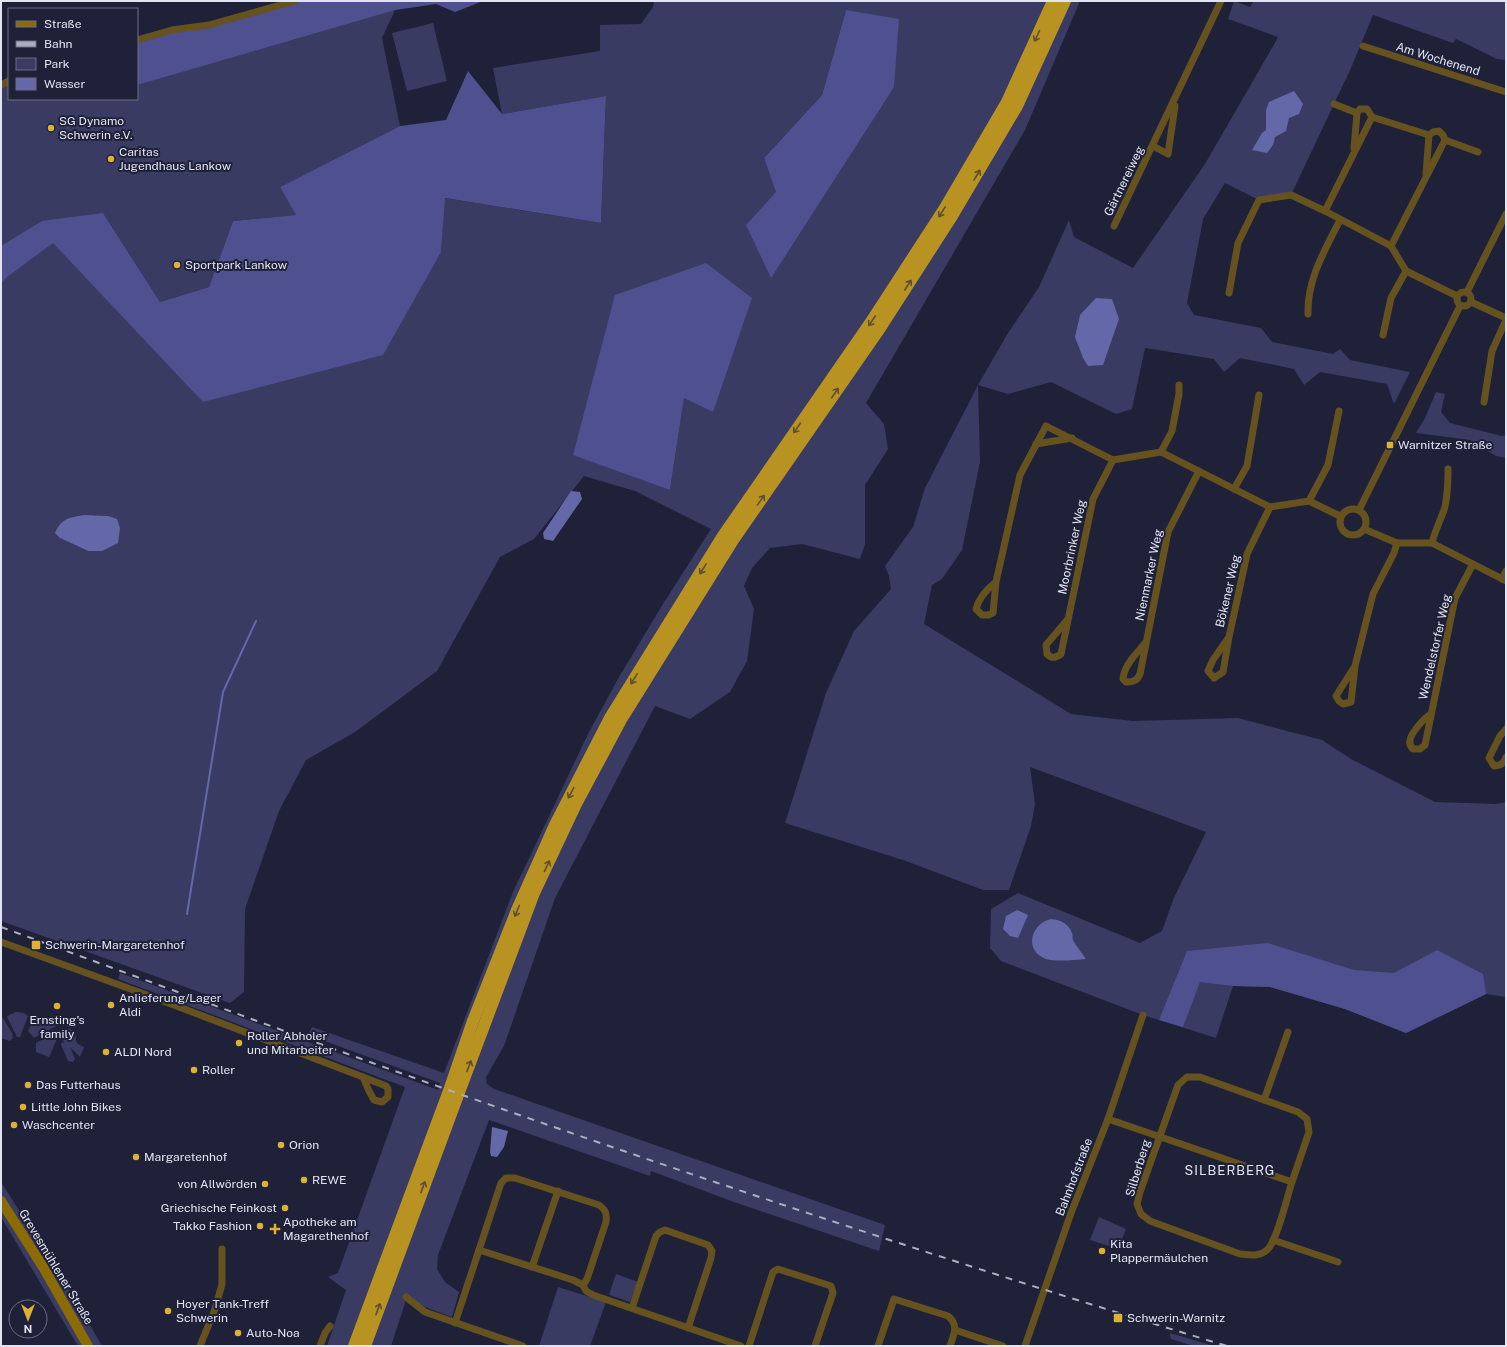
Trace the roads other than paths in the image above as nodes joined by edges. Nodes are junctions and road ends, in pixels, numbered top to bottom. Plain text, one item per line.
1 (295, 1) edge
2 (1053, 1) edge
3 (1065, 1) edge
4 (1221, 1) edge
5 (138, 40) edge
6 (1363, 46) dead end
7 (1506, 92) edge
8 (1175, 99) junction
9 (1334, 104) dead end
10 (1357, 112) junction
11 (1372, 117) junction
12 (1428, 135) junction
13 (1445, 140) junction
14 (1153, 146) junction
15 (1354, 152) junction
16 (1478, 152) dead end
17 (1426, 178) junction
18 (1325, 211) junction
19 (1506, 214) edge
20 (1340, 220) junction
21 (1114, 226) dead end
22 (1391, 246) junction
23 (1406, 271) junction
24 (1467, 292) junction
25 (1228, 293) dead end
26 (1457, 296) junction
27 (1470, 302) junction
28 (1460, 306) junction
29 (1308, 314) dead end
30 (1506, 319) edge
31 (1383, 335) dead end
32 (1179, 385) dead end
33 (1259, 395) dead end
34 (1484, 402) dead end
35 (1338, 411) dead end
36 (1072, 438) junction
37 (1036, 444) junction
38 (1161, 452) junction
39 (1113, 460) junction
40 (1448, 469) dead end
41 (1199, 470) junction
42 (1234, 488) junction
43 (1309, 501) junction
44 (1270, 507) junction
45 (1359, 510) junction
46 (1340, 516) junction
47 (1364, 529) junction
48 (731, 534) junction
49 (1397, 543) junction
50 (1432, 543) junction
51 (1473, 564) junction
52 (1506, 571) edge
53 (1504, 580) edge
54 (996, 582) dead end
55 (1068, 619) junction
56 (1229, 637) junction
57 (1146, 642) junction
58 (1355, 666) junction
59 (1431, 714) junction
60 (1506, 729) edge
61 (1506, 758) edge
62 (1, 942) edge
63 (1142, 1015) dead end
64 (1288, 1032) dead end
65 (363, 1077) dead end
66 (1264, 1100) junction
67 (1108, 1119) junction
68 (1159, 1137) junction
69 (1292, 1182) junction
70 (558, 1191) junction
71 (1, 1201) edge
72 (1273, 1240) junction
73 (222, 1249) dead end
74 (478, 1250) junction
75 (1338, 1262) dead end
76 (532, 1267) junction
77 (583, 1285) junction
78 (406, 1297) dead end
79 (632, 1308) junction
80 (455, 1323) junction
81 (330, 1326) dead end
82 (688, 1328) junction
83 (955, 1330) junction
84 (88, 1346) edge
85 (200, 1346) edge
86 (320, 1346) edge
87 (354, 1346) edge
88 (365, 1346) edge
89 (523, 1346) edge
90 (741, 1346) edge
91 (749, 1346) edge
92 (815, 1346) edge
93 (878, 1346) edge
94 (950, 1346) edge
95 (1003, 1346) edge
96 (1025, 1346) edge

1 - 5 street
2 -> 48 highway
48 -> 3 highway
4 - 8 street, Gärtnereiweg
6 - 7 street, Am Wochenend
8 - 14 street, Gärtnereiweg
8 - 14 street, Gärtnereiweg
9 - 10 street
10 - 11 street
10 - 15 street
11 - 12 street
11 - 15 street
12 - 13 street
12 - 17 street
13 - 16 street
13 - 17 street
14 - 21 street, Gärtnereiweg
15 - 18 street
17 - 22 street
18 - 20 street
18 - 25 street
19 - 24 street
20 - 22 street
20 - 29 street
22 - 23 street
23 - 26 street
23 - 31 street
24 - 26 street
24 - 27 street
26 - 28 street
27 - 28 street
27 - 30 street
28 - 45 street
30 - 34 street
32 - 38 street
33 - 42 street
35 - 43 street
36 - 37 street
36 - 37 street
36 - 39 street
37 - 54 street
38 - 39 street
38 - 41 street
39 - 55 street, Moorbrinker Weg
40 - 50 street
41 - 42 street
41 - 57 street, Nienmarker Weg
42 - 44 street
43 - 44 street
43 - 46 street
44 - 56 street, Bökener Weg
45 - 46 street
45 - 47 street
46 - 47 street
47 - 49 street
48 -> 87 highway
88 -> 48 highway
49 - 50 street
49 - 58 street
50 - 51 street
51 - 53 street
51 - 59 street, Wendelstorfer Weg
52 - 53 street
55 - 55 street, Moorbrinker Weg
56 - 56 street, Bökener Weg
57 - 57 street, Nienmarker Weg
58 - 58 street
59 - 59 street, Wendelstorfer Weg
60 - 61 street
62 - 65 street
63 - 67 street, Bahnhofstraße
64 - 66 street
66 - 68 street, Silberberg
66 - 69 street, Silberberg
67 - 68 street, Silberberg
67 - 96 street, Bahnhofstraße
68 - 69 street, Silberberg
68 - 72 street, Silberberg
69 - 72 street, Silberberg
70 - 74 street
70 - 76 street
70 - 77 street
71 - 84 street, Grevesmühlener Straße
72 - 75 street
73 - 85 street
74 - 76 street
74 - 80 street
76 - 77 street
77 - 79 street
78 - 80 street
79 - 82 street
79 - 82 street
80 - 89 street
81 - 86 street
82 - 90 street
83 - 93 street
83 - 94 street
83 - 95 street
91 - 92 street

